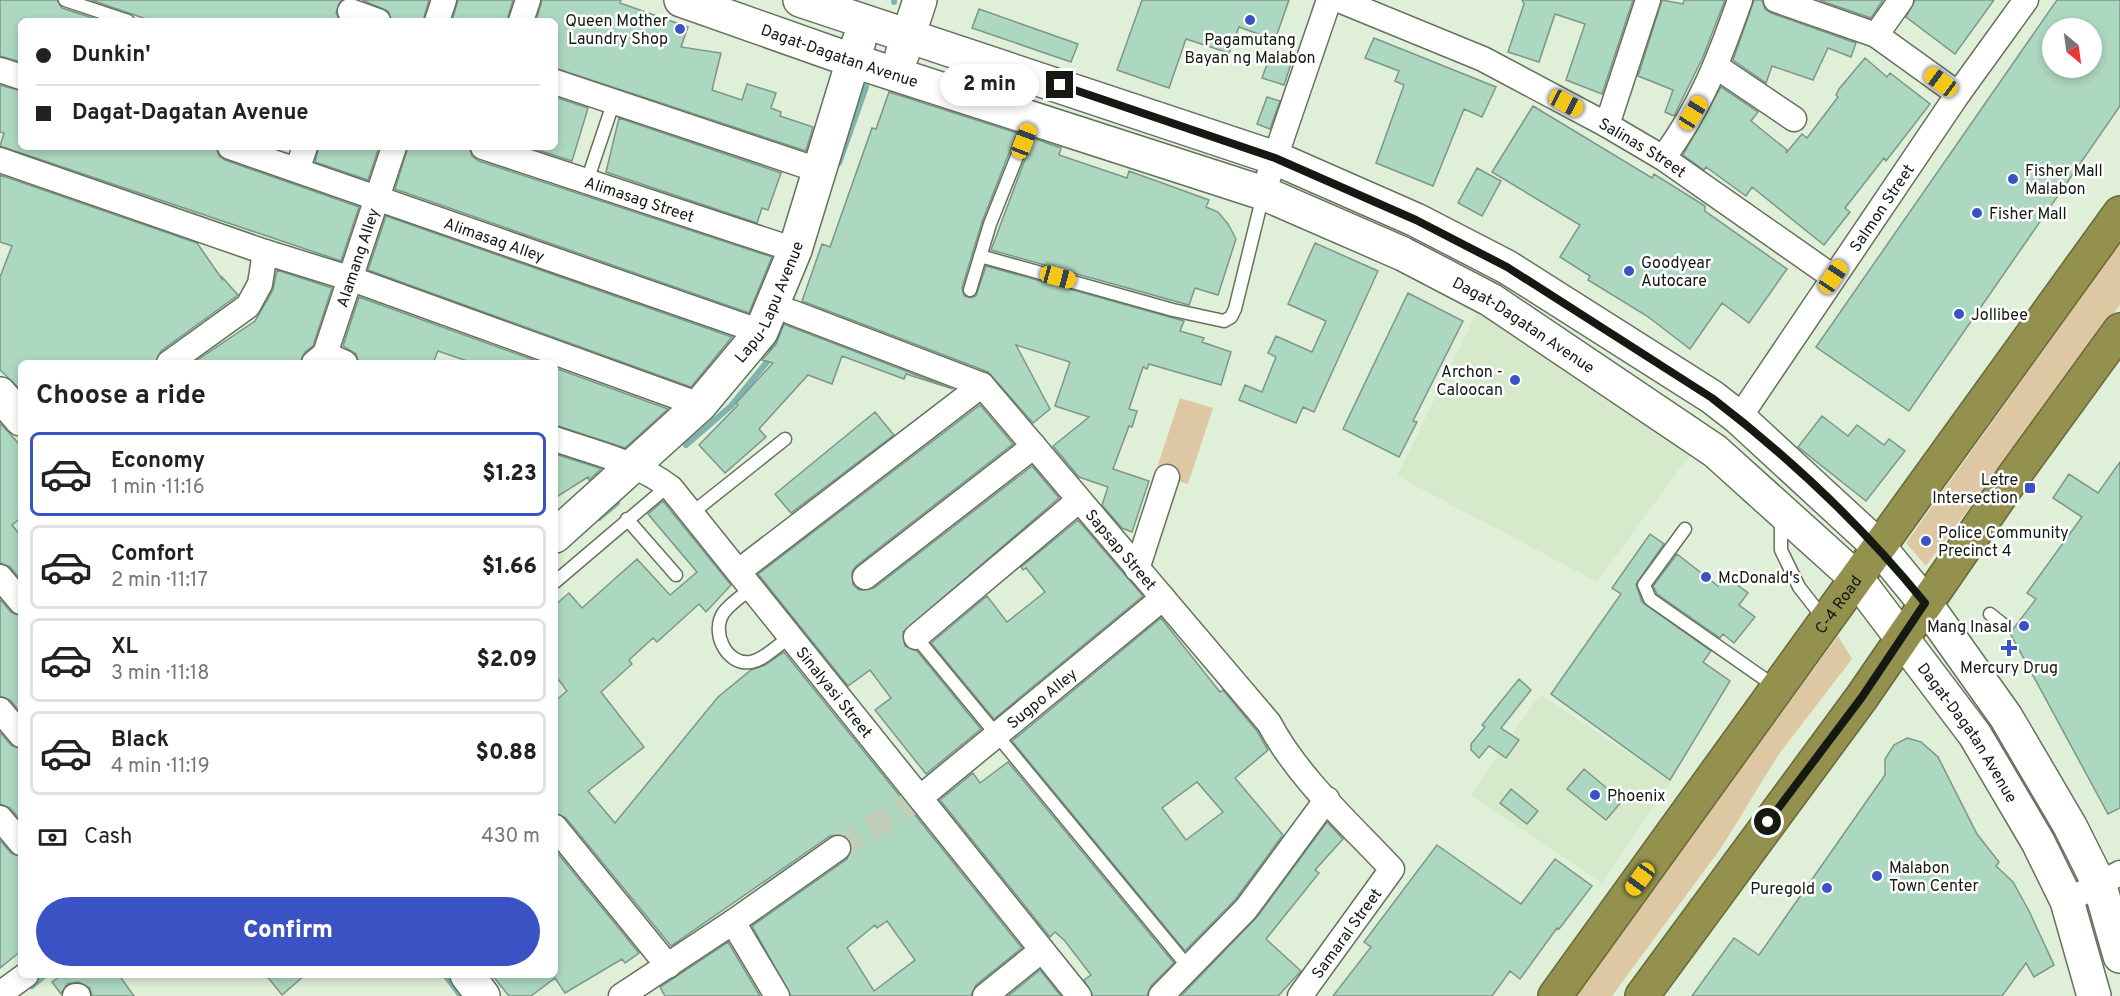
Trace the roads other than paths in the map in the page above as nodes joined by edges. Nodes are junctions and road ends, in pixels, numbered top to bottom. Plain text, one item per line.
1 (65, 0) edge
2 (444, 0) edge
3 (528, 0) edge
4 (681, 0) edge
5 (800, 0) edge
6 (920, 0) edge
7 (1329, 0) edge
8 (1339, 0) edge
9 (1648, 0) edge
10 (1740, 0) edge
11 (1776, 0) edge
12 (1901, 0) edge
13 (2026, 0) edge
14 (868, 10) edge
15 (350, 11) edge
16 (119, 18) edge
17 (370, 18) edge
18 (438, 18) edge
19 (522, 18) edge
20 (909, 34) junction
21 (1876, 35) junction
22 (854, 61) junction
23 (1717, 67) junction
24 (0, 70) edge
25 (895, 72) junction
26 (18, 76) edge
27 (558, 83) edge
28 (1958, 94) junction
29 (614, 101) junction
30 (1033, 118) junction
31 (1794, 119) dead end
32 (1607, 125) junction
33 (239, 150) edge
34 (304, 150) edge
35 (392, 150) edge
36 (492, 150) edge
37 (1275, 158) junction
38 (1663, 158) junction
39 (0, 160) edge
40 (297, 170) junction
41 (818, 170) junction
42 (587, 182) junction
43 (1263, 194) junction
44 (376, 198) junction
45 (2120, 213) edge
46 (795, 250) junction
47 (265, 252) junction
48 (980, 256) junction
49 (1833, 277) junction
50 (352, 279) junction
51 (970, 290) dead end
52 (791, 312) dead end
53 (2120, 330) edge
54 (761, 332) junction
55 (173, 360) edge
56 (328, 360) edge
57 (982, 385) junction
58 (0, 394) edge
59 (700, 405) junction
60 (18, 415) edge
61 (1739, 418) junction
62 (786, 439) dead end
63 (558, 440) edge
64 (1034, 446) junction
65 (635, 466) junction
66 (1167, 477) dead end
67 (668, 486) junction
68 (1078, 501) junction
69 (1781, 510) junction
70 (692, 513) junction
71 (627, 519) junction
72 (1685, 529) dead end
73 (558, 533) edge
74 (1879, 547) junction
75 (1137, 569) junction
76 (676, 575) dead end
77 (0, 577) edge
78 (865, 577) dead end
79 (558, 579) edge
80 (746, 579) junction
81 (1857, 579) junction
82 (18, 598) edge
83 (1163, 598) junction
84 (1925, 603) junction
85 (1990, 614) dead end
86 (1825, 620) junction
87 (2005, 626) dead end
88 (790, 637) junction
89 (916, 637) joint
90 (1902, 637) junction
91 (1777, 687) junction
92 (0, 710) edge
93 (18, 731) edge
94 (996, 736) junction
95 (921, 796) junction
96 (1327, 799) junction
97 (0, 818) edge
98 (558, 831) edge
99 (18, 839) edge
100 (838, 848) tunnel mouth
101 (1392, 869) joint
102 (2110, 880) edge
103 (2067, 901) junction
104 (733, 922) junction
105 (1042, 950) junction
106 (2120, 956) edge
107 (668, 966) junction
108 (1189, 968) junction
109 (469, 978) edge
110 (483, 996) edge
111 (621, 996) edge
112 (777, 996) edge
113 (985, 996) edge
114 (1079, 996) edge
115 (1161, 996) edge
116 (1300, 996) edge
117 (1555, 996) edge
118 (1642, 996) edge
119 (2094, 996) edge

1 - 16 lane
2 - 18 street
3 - 19 street
4 - 22 main road, Dagat-Dagatan Avenue
5 - 14 main road
6 - 20 main road
7 - 37 street
8 - 32 street, Salinas Street
9 - 32 street
10 - 23 street
11 - 21 street
12 - 21 street
13 - 28 street, Salmon Street
14 - 20 main road
14 - 22 main road, Lapu-Lapu Avenue
15 - 17 street
20 - 25 main road
20 - 37 main road
21 - 28 street
22 - 25 main road, Dagat-Dagatan Avenue
22 - 41 main road, Lapu-Lapu Avenue
23 - 31 street
23 - 38 street
24 - 26 street
25 - 30 main road, Dagat-Dagatan Avenue
27 - 29 street
28 - 49 street, Salmon Street
29 - 41 street
29 - 42 lane
30 - 43 main road, Dagat-Dagatan Avenue
30 - 48 lane
32 - 38 street, Salinas Street
33 - 40 street, Alimasag Alley
34 - 40 street
35 - 44 street, Alamang Alley
36 - 42 street, Alimasag Street
37 - 43 street
37 - 61 main road
38 - 49 street, Salinas Street
39 - 47 street
40 - 44 street, Alimasag Alley
41 - 46 main road, Lapu-Lapu Avenue
42 - 46 street, Alimasag Street
43 - 48 lane
43 - 69 main road, Dagat-Dagatan Avenue
44 - 50 street, Alamang Alley
44 - 54 street, Alimasag Alley
45 - 74 highway, C-4 Road
46 - 54 main road, Lapu-Lapu Avenue
47 - 50 street
47 - 55 street
48 - 51 lane
49 - 61 street, Salmon Street
50 - 56 street, Alamang Alley
50 - 59 street
52 - 57 street, Sapsap Street
53 - 84 highway
54 - 59 main road, Lapu-Lapu Avenue
57 - 64 street, Sapsap Street
57 - 80 street
58 - 60 main road
59 - 65 main road, Lapu-Lapu Avenue
61 - 74 main road
62 - 70 lane
63 - 65 street, Sinalyasi Street
64 - 68 street, Sapsap Street
64 - 78 street
65 - 67 street, Sinalyasi Street
65 - 73 main road, Lapu-Lapu Avenue
66 - 75 street
67 - 70 street, Sinalyasi Street
67 - 71 lane
68 - 75 street, Sapsap Street
68 - 89 street
69 - 81 main road, Dagat-Dagatan Avenue
69 - 86 lane
70 - 80 street, Sinalyasi Street
71 - 76 lane
71 - 79 lane
72 - 91 lane
74 - 81 highway, C-4 Road
74 - 84 main road
75 - 83 street, Sapsap Street
77 - 82 street
80 - 88 street, Sinalyasi Street
80 - 88 lane
81 - 86 highway, C-4 Road
81 - 90 main road, Dagat-Dagatan Avenue
83 - 94 street, Sugpo Alley
83 - 96 street, Sapsap Street
84 - 90 highway
84 - 102 main road
85 - 87 lane
86 - 91 highway, C-4 Road
88 - 95 street, Sinalyasi Street
89 - 94 lane
90 - 103 main road, Dagat-Dagatan Avenue
90 - 118 highway
91 - 117 highway, C-4 Road
92 - 93 street
94 - 95 street, Sugpo Alley
94 - 108 lane
95 - 105 street, Sinalyasi Street
96 - 101 street, Sapsap Street
96 - 108 street
97 - 99 street
98 - 107 street
100 - 104 street
101 - 116 street, Samaral Street
102 - 103 street
102 - 106 main road
103 - 119 main road, Dagat-Dagatan Avenue
104 - 107 street
104 - 112 street
105 - 113 street
105 - 114 street, Sinalyasi Street
107 - 111 street
108 - 115 street
109 - 110 main road

